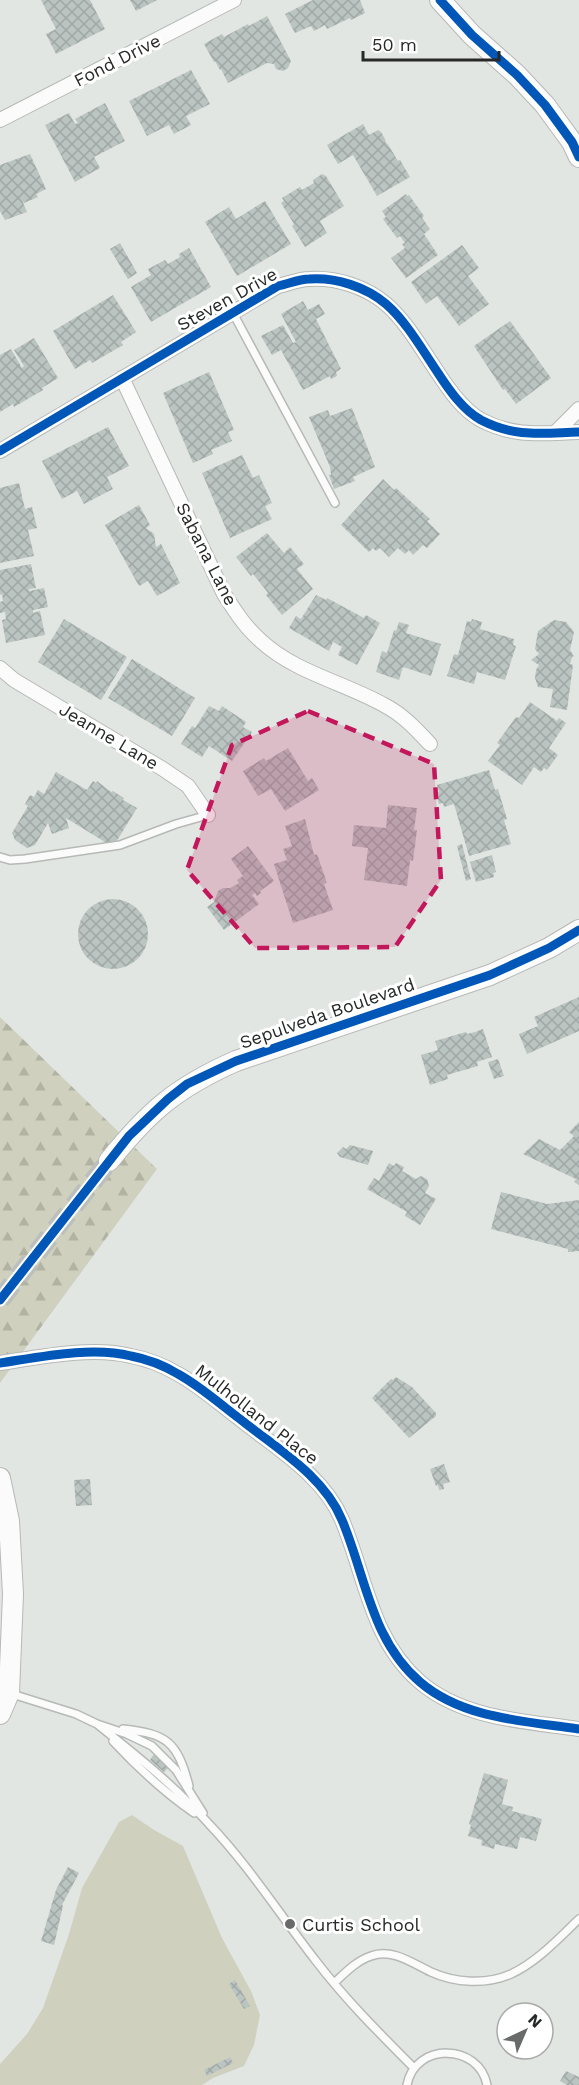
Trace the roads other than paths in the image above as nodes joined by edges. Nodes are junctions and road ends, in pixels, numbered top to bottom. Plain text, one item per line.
1 (234, 0) edge
2 (440, 0) edge
3 (0, 120) edge
4 (579, 157) edge
5 (233, 313) junction
6 (122, 378) junction
7 (579, 409) edge
8 (579, 432) edge
9 (555, 433) junction
10 (0, 451) edge
11 (335, 503) dead end
12 (0, 668) edge
13 (430, 744) dead end
14 (208, 815) joint
15 (0, 858) edge
16 (579, 930) edge
17 (109, 1161) tunnel mouth
18 (0, 1363) edge
19 (0, 1478) edge
20 (5, 1692) edge
21 (0, 1714) edge
22 (97, 1724) junction
23 (109, 1728) junction
24 (579, 1729) edge
25 (191, 1794) junction
26 (209, 1823) junction
27 (579, 1919) edge
28 (334, 1983) junction
29 (414, 2068) junction
30 (407, 2085) edge
31 (487, 2085) edge

1 - 3 street, Fond Drive
2 - 4 main road
5 - 6 street, Steven Drive
5 - 9 street, Steven Drive
5 - 11 lane
6 - 10 street, Steven Drive
6 - 13 street, Sabana Lane
7 - 9 street
8 - 9 street, Steven Drive
12 - 14 street, Jeanne Lane
14 - 15 lane
16 - 17 main road, Sepulveda Boulevard
18 - 24 street, Mulholland Place
19 - 20 main road
20 - 21 main road
20 - 22 lane
22 - 23 lane
22 - 26 lane
23 - 25 lane
23 - 25 lane
25 - 26 lane
26 - 28 lane
27 - 28 lane
28 - 29 lane
29 - 30 lane
29 - 31 lane

